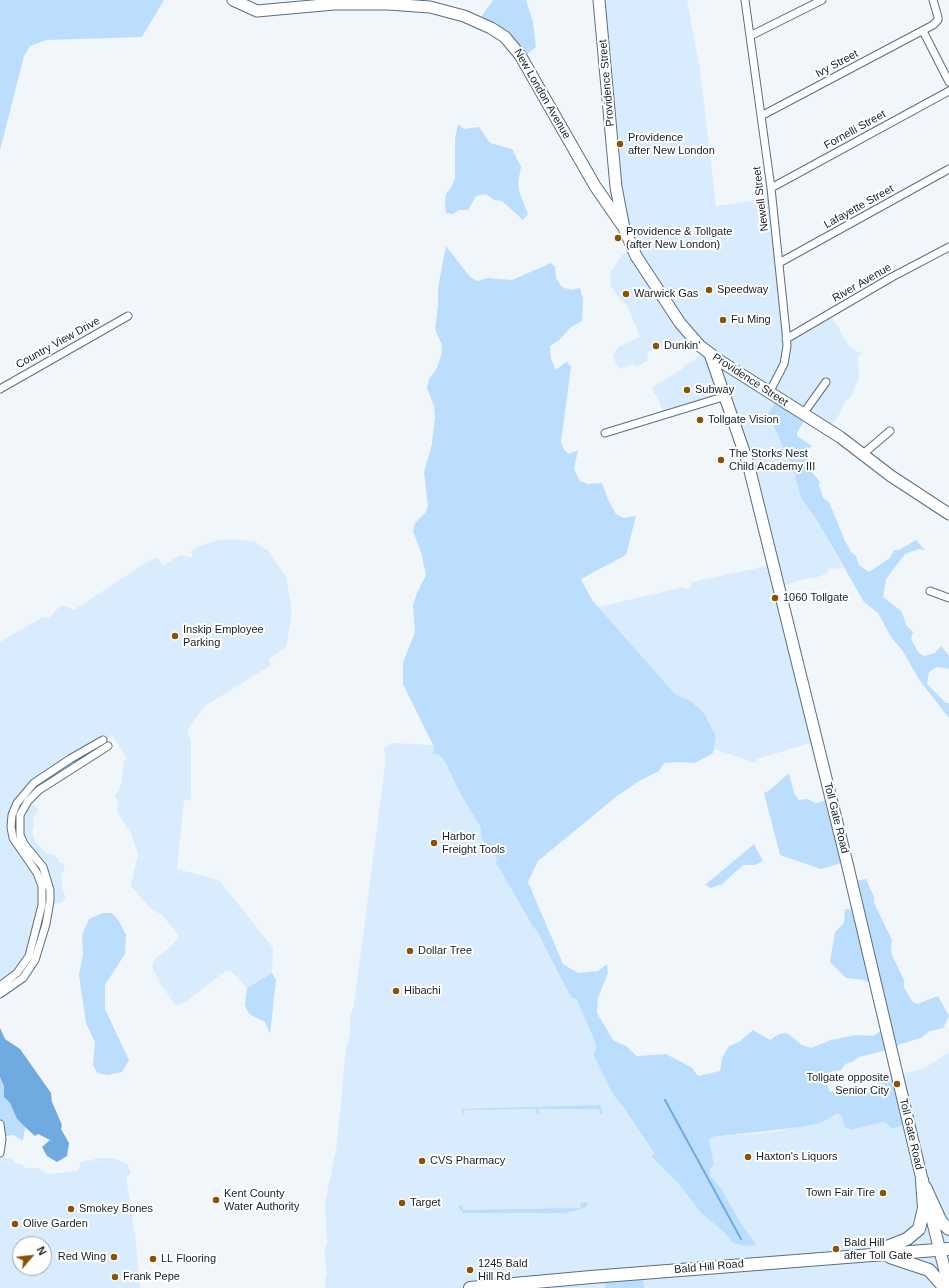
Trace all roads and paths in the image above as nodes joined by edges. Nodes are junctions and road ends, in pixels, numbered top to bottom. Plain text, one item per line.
1 (233, 0) edge
2 (599, 0) edge
3 (745, 0) edge
4 (822, 0) edge
5 (933, 0) edge
6 (334, 2) edge
7 (923, 31) junction
8 (750, 36) junction
9 (949, 82) edge
10 (949, 91) edge
11 (761, 116) junction
12 (949, 169) edge
13 (771, 188) junction
14 (624, 228) junction
15 (949, 247) edge
16 (779, 263) junction
17 (128, 316) dead end
18 (786, 339) junction
19 (710, 354) junction
20 (826, 382) dead end
21 (0, 389) edge
22 (769, 393) junction
23 (726, 396) junction
24 (803, 414) junction
25 (890, 432) dead end
26 (605, 433) dead end
27 (862, 454) junction
28 (949, 514) edge
29 (930, 592) dead end
30 (949, 598) edge
31 (0, 986) edge
32 (0, 994) edge
33 (0, 1124) edge
34 (0, 1153) edge
35 (922, 1180) junction
36 (949, 1229) edge
37 (944, 1250) edge
38 (881, 1254) junction
39 (865, 1255) junction
40 (949, 1287) edge
41 (470, 1288) edge
42 (945, 1288) edge

1 - 6 main road, New London Avenue
2 - 14 main road, Providence Street
3 - 8 street, Newell Street
4 - 8 street
5 - 7 street, Ivy Street
6 - 14 main road, New London Avenue
7 - 9 street
7 - 11 street, Ivy Street
8 - 11 street, Newell Street
10 - 13 street, Fornelli Street
11 - 13 street, Newell Street
12 - 16 street, Lafayette Street
13 - 16 street, Newell Street
14 - 19 main road, Providence Street
15 - 18 street, River Avenue
16 - 18 street, Newell Street
17 - 21 street, Country View Drive
18 - 22 street, Newell Street
19 - 22 main road, Providence Street
19 - 23 main road, Toll Gate Road
20 - 24 street
22 - 24 main road, Providence Street
23 - 26 street
23 - 35 main road, Toll Gate Road
24 - 27 main road, Providence Street
25 - 27 street
27 - 28 main road, Providence Street
29 - 30 street
31 - 32 street
33 - 34 street
35 - 36 main road
35 - 37 main road, Toll Gate Road
35 - 39 main road
37 - 38 main road, Bald Hill Road
37 - 40 main road, Toll Gate Road
38 - 39 main road, Bald Hill Road
38 - 42 main road
39 - 41 main road, Bald Hill Road

